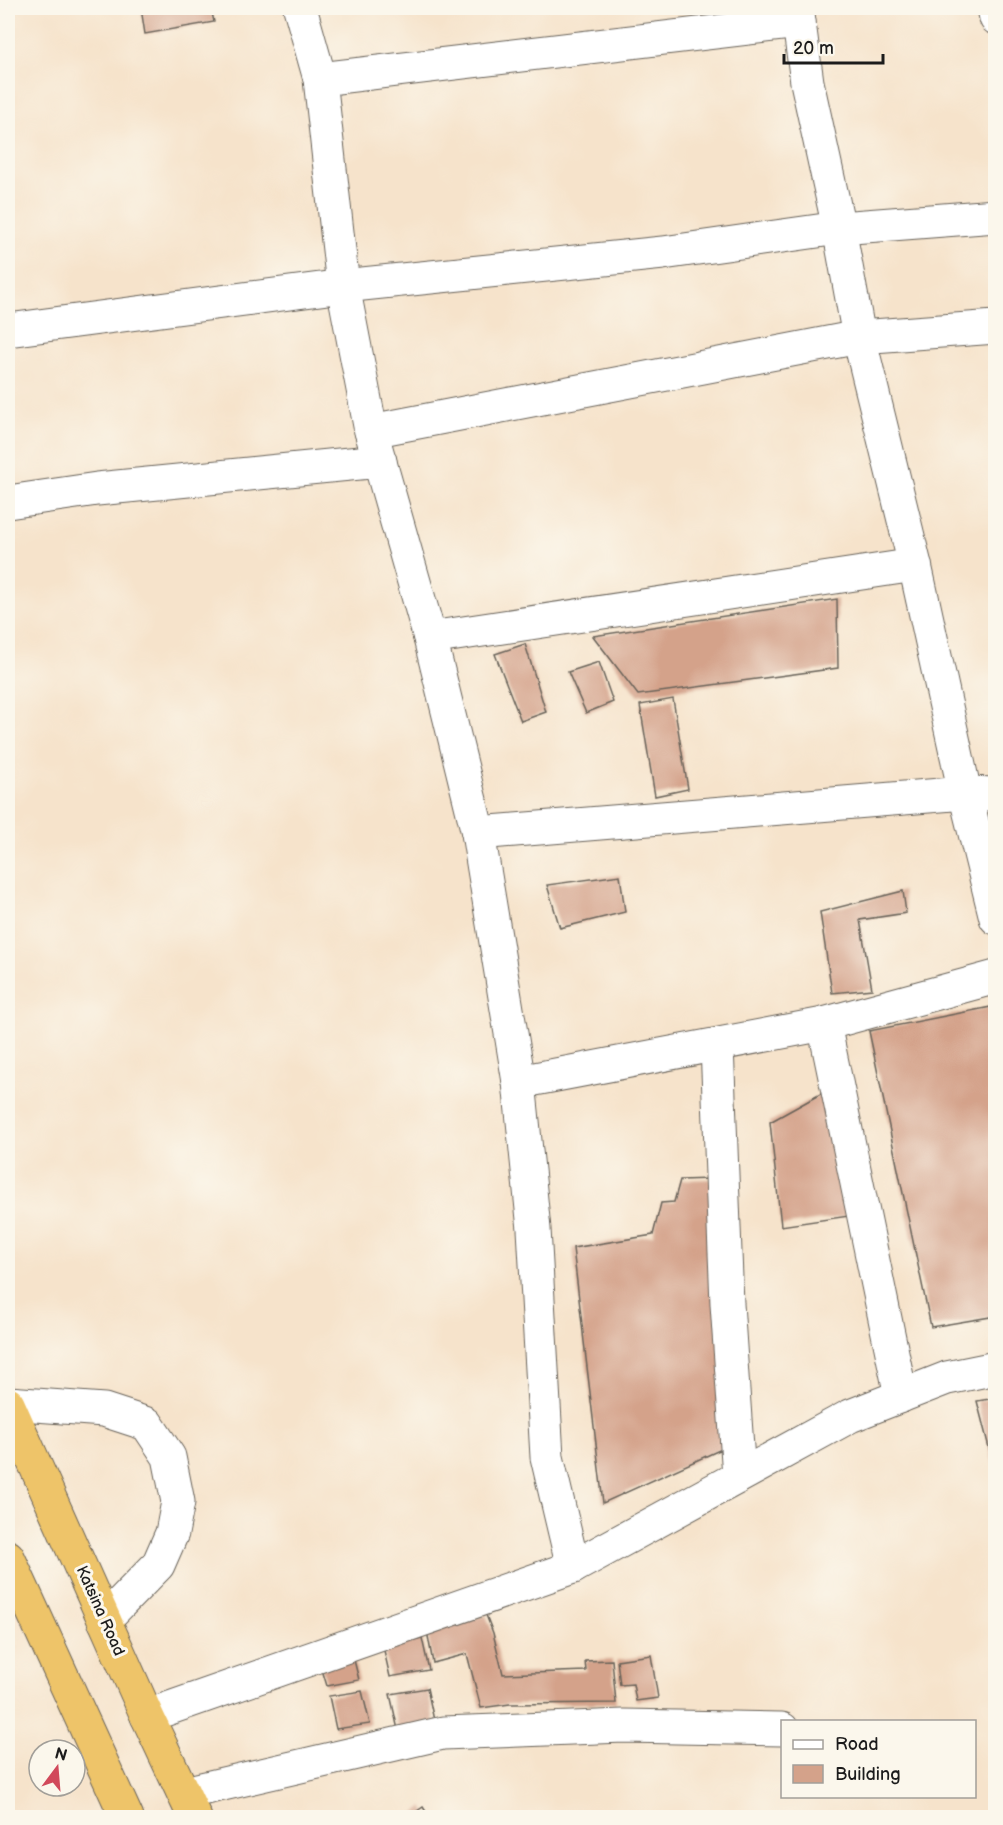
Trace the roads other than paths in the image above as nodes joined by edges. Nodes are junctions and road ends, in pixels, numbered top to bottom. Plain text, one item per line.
1 (300, 8) edge
2 (994, 8) edge
3 (798, 15) edge
4 (996, 18) edge
5 (320, 79) junction
6 (996, 216) edge
7 (840, 228) junction
8 (344, 286) junction
9 (996, 327) edge
10 (8, 330) edge
11 (859, 337) junction
12 (376, 446) junction
13 (8, 502) edge
14 (915, 565) junction
15 (430, 638) junction
16 (980, 794) edge
17 (478, 833) junction
18 (996, 918) edge
19 (996, 977) edge
20 (824, 1024) junction
21 (717, 1045) junction
22 (519, 1082) junction
23 (996, 1368) edge
24 (901, 1396) junction
25 (8, 1403) edge
26 (739, 1476) junction
27 (8, 1557) edge
28 (573, 1567) junction
29 (104, 1620) junction
30 (147, 1716) junction
31 (781, 1729) edge
32 (189, 1805) edge
33 (127, 1818) edge

1 - 5 street
2 - 4 street
3 - 5 street
3 - 7 street
5 - 8 street
6 - 7 street
7 - 8 street
7 - 11 street
8 - 10 street
8 - 12 street
9 - 11 street
11 - 12 street
11 - 14 street
12 - 13 street
12 - 15 street
14 - 15 street
14 - 16 street
15 - 17 street
16 - 17 street
16 - 18 street
17 - 22 street
19 - 20 street
20 - 21 street
20 - 24 street
21 - 22 street
21 - 26 street
22 - 28 street
23 - 24 street
24 - 26 street
25 - 29 highway, Katsina Road
25 - 29 street
26 - 28 street
27 - 33 highway
28 - 30 street
29 - 30 highway, Katsina Road
30 - 32 highway, Katsina Road
31 - 32 street

